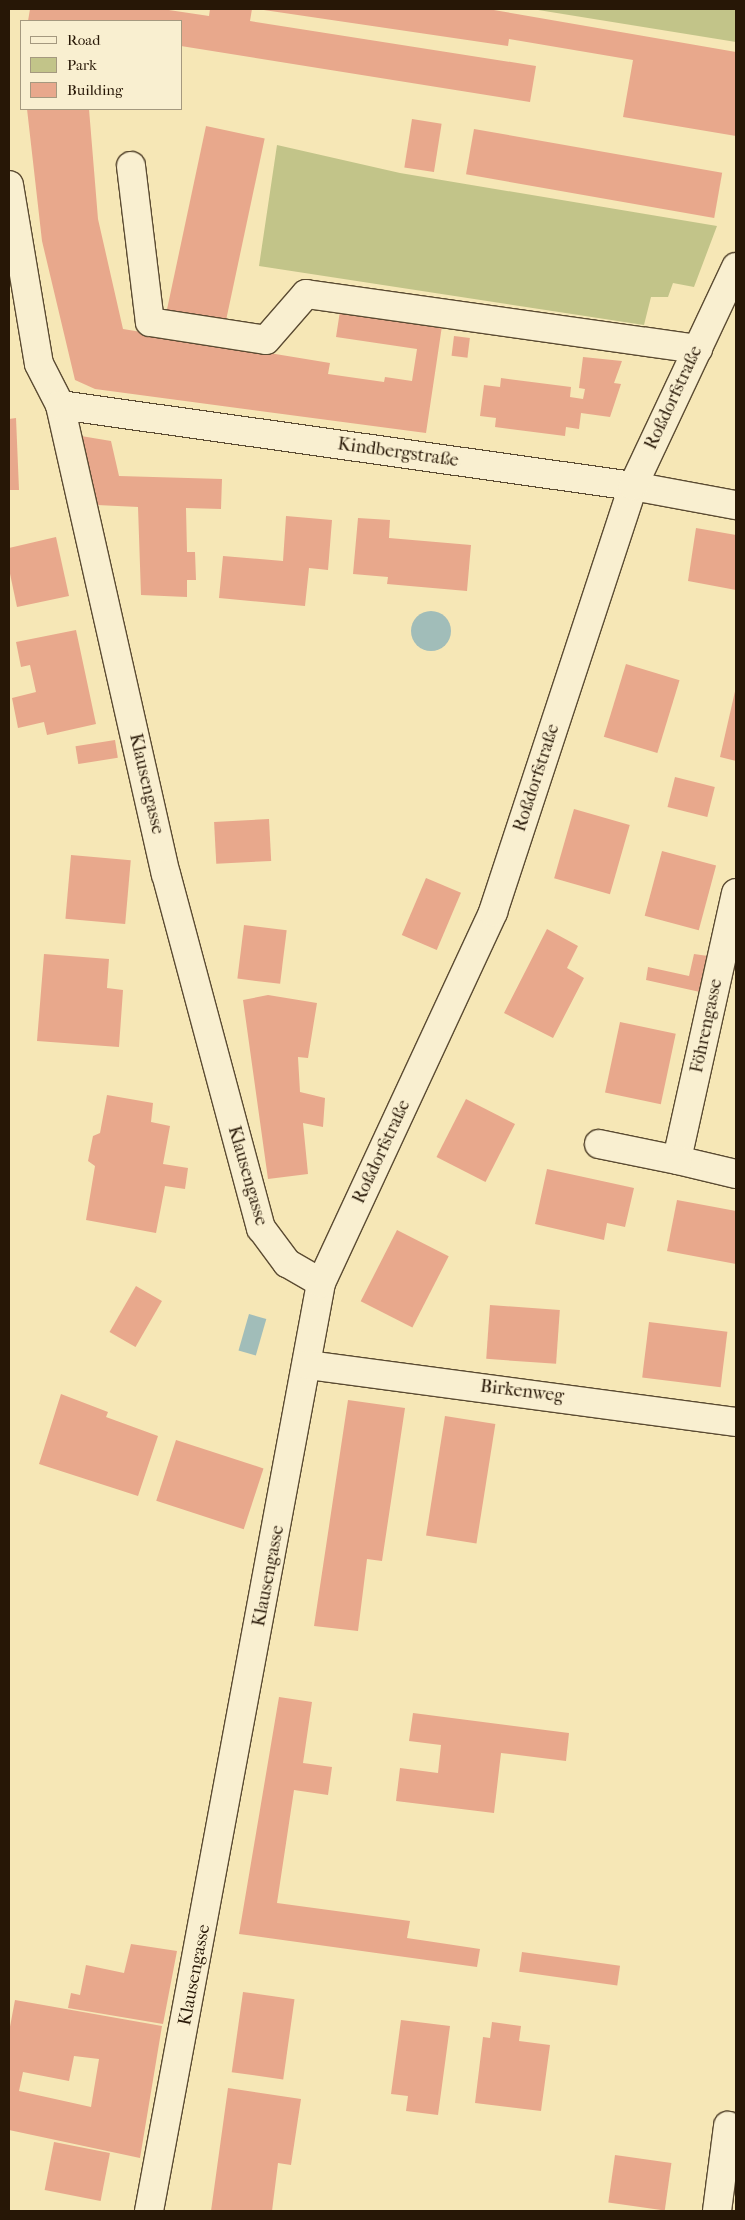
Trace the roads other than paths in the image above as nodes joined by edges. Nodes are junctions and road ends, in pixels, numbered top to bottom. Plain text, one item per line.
1 (131, 166) dead end
2 (9, 185) edge
3 (736, 267) edge
4 (698, 349) junction
5 (60, 405) junction
6 (633, 486) junction
7 (736, 505) edge
8 (736, 893) edge
9 (599, 1144) dead end
10 (677, 1160) junction
11 (736, 1174) edge
12 (321, 1283) junction
13 (308, 1365) junction
14 (736, 1422) edge
15 (728, 2126) dead end
16 (150, 2211) edge
17 (718, 2211) edge

1 - 4 street
2 - 5 street, Klausengasse
3 - 4 street, Roßdorfstraße
4 - 6 street, Roßdorfstraße
5 - 6 street, Kindbergstraße
5 - 12 street, Klausengasse
6 - 7 street, Kindbergstraße
6 - 12 street, Roßdorfstraße
8 - 10 street, Föhrengasse
9 - 10 street
10 - 11 street
12 - 13 street, Klausengasse
13 - 14 street, Birkenweg
13 - 16 street, Klausengasse
15 - 17 street

